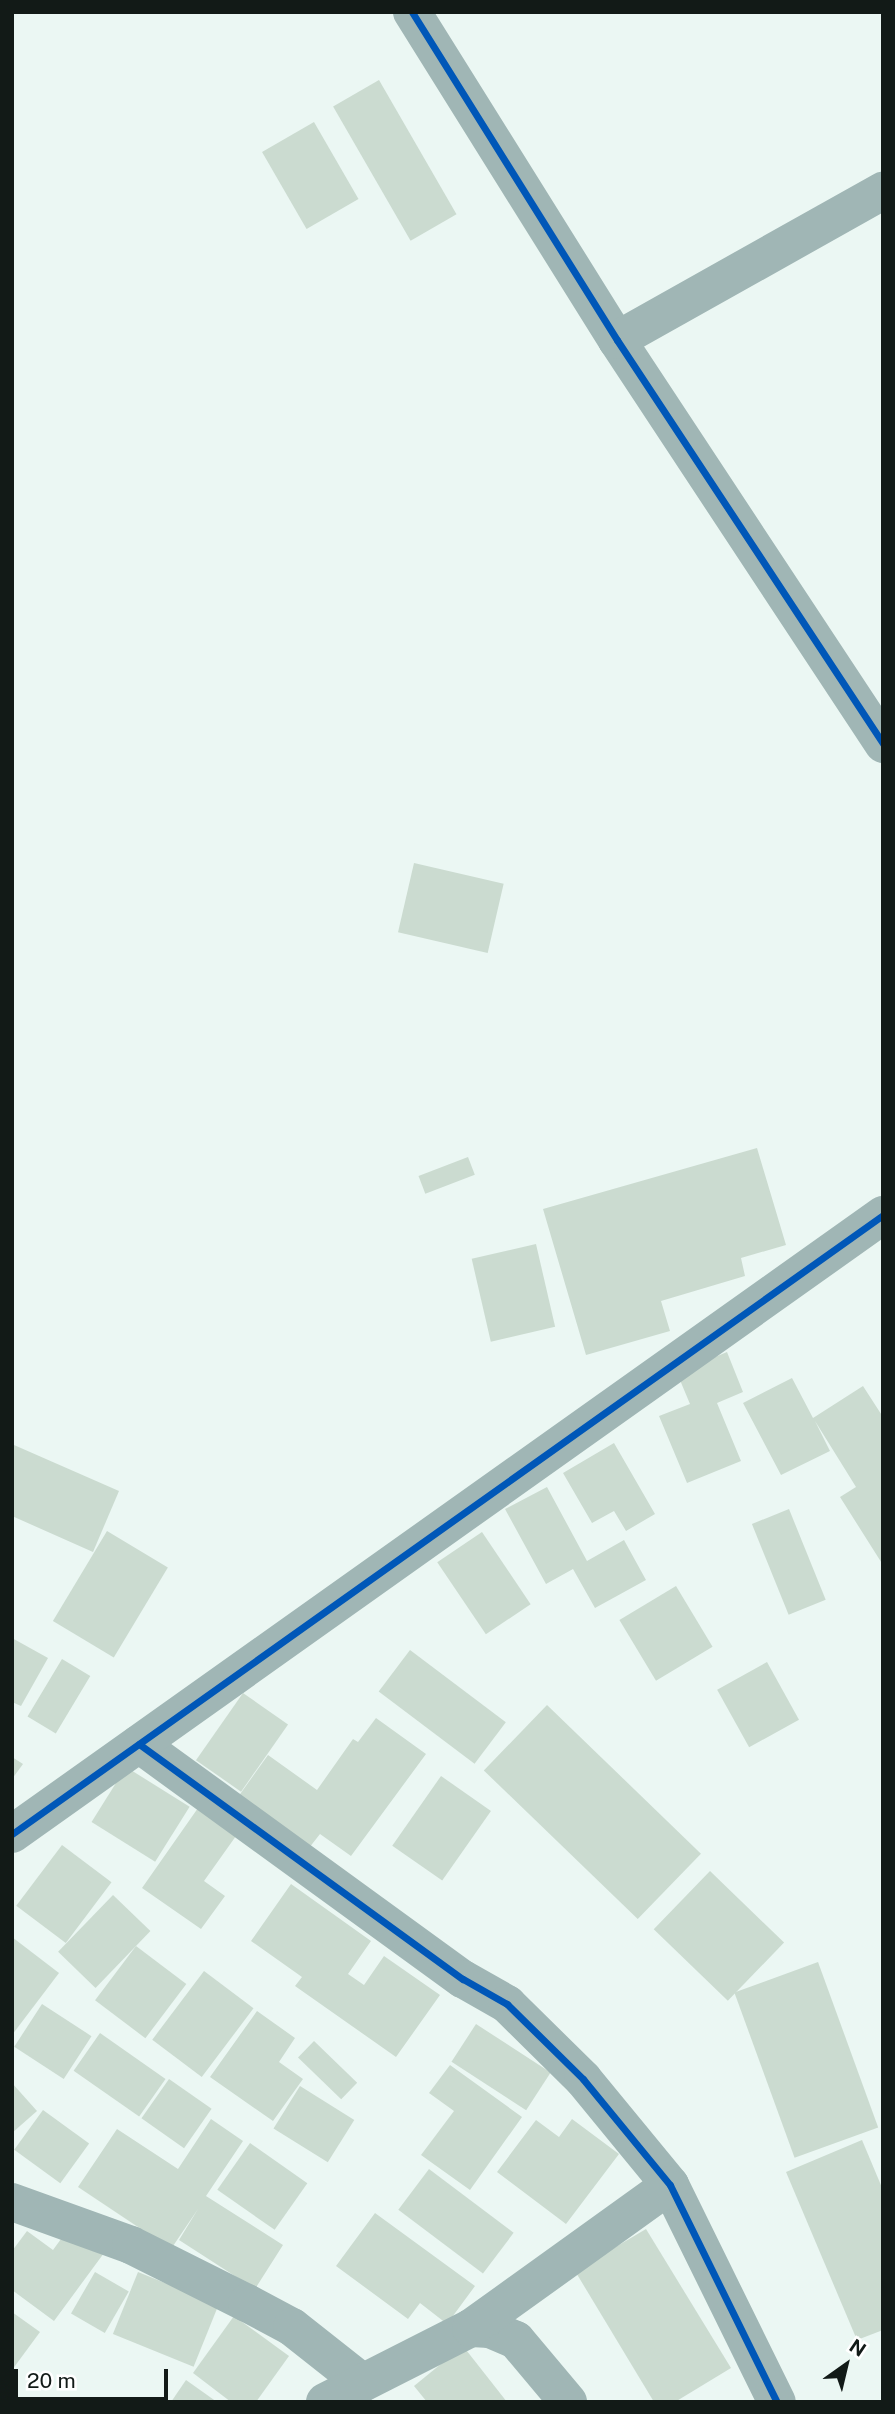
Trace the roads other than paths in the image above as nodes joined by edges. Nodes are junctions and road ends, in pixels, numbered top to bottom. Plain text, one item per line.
1 (412, 12) edge
2 (883, 191) edge
3 (617, 340) junction
4 (883, 744) edge
5 (883, 1215) edge
6 (139, 1744) junction
7 (12, 1834) edge
8 (670, 2185) junction
9 (12, 2203) edge
10 (471, 2328) junction
11 (363, 2383) junction
12 (326, 2402) edge
13 (568, 2402) edge
14 (778, 2402) edge

1 - 3 street
2 - 3 street
3 - 4 street
5 - 6 street
6 - 7 street
6 - 8 street
8 - 10 street
8 - 14 street
9 - 11 street
10 - 11 street
10 - 13 street
11 - 12 street

